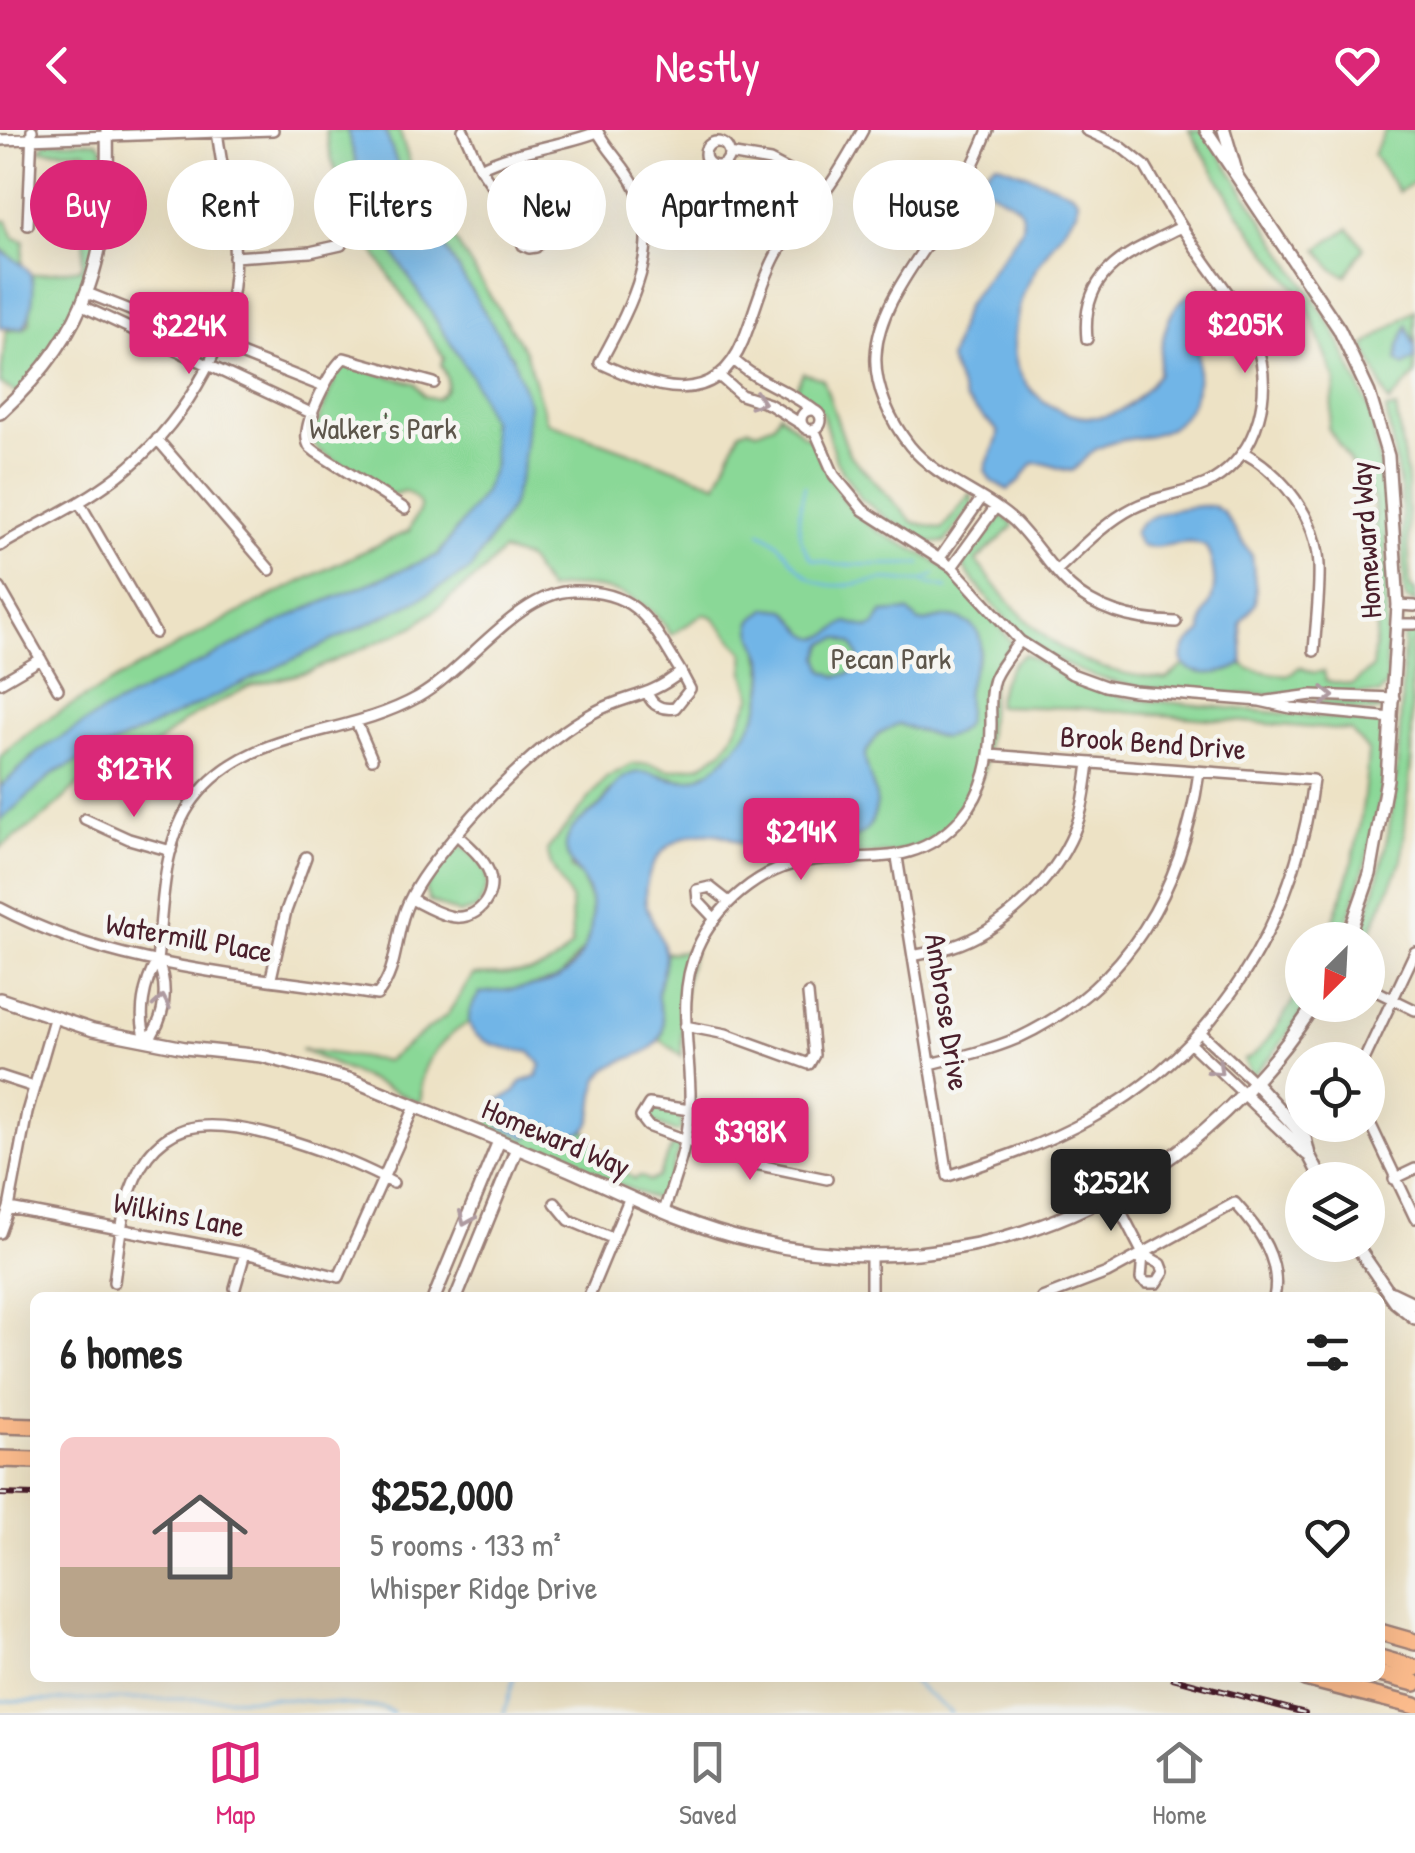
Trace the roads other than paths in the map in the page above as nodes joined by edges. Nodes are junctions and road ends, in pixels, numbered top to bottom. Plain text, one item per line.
1 (273, 130) edge
2 (462, 130) edge
3 (862, 130) edge
4 (988, 130) edge
5 (1086, 130) edge
6 (1206, 130) edge
7 (1224, 130) edge
8 (217, 131) edge
9 (597, 131) edge
10 (107, 133) edge
11 (32, 134) edge
12 (0, 140) edge
13 (729, 154) dead end
14 (764, 160) edge
15 (480, 168) junction
16 (1236, 170) junction
17 (487, 178) edge
18 (833, 178) edge
19 (28, 225) dead end
20 (1181, 226) junction
21 (320, 250) edge
22 (780, 250) edge
23 (234, 257) junction
24 (84, 300) junction
25 (1087, 339) dead end
26 (217, 343) junction
27 (734, 360) junction
28 (207, 364) junction
29 (718, 374) junction
30 (434, 383) dead end
31 (324, 387) junction
32 (815, 410) junction
33 (0, 413) edge
34 (313, 414) junction
35 (801, 424) junction
36 (814, 429) junction
37 (157, 439) junction
38 (1244, 452) junction
39 (980, 498) junction
40 (79, 502) junction
41 (405, 508) dead end
42 (994, 508) junction
43 (963, 523) junction
44 (976, 533) junction
45 (0, 546) edge
46 (940, 558) junction
47 (952, 567) junction
48 (270, 570) dead end
49 (1056, 571) junction
50 (0, 588) edge
51 (1398, 605) junction
52 (1415, 606) edge
53 (1176, 622) dead end
54 (1398, 624) junction
55 (1415, 624) edge
56 (155, 633) dead end
57 (1020, 641) junction
58 (1314, 651) dead end
59 (41, 659) junction
60 (681, 672) junction
61 (0, 682) edge
62 (58, 689) dead end
63 (648, 694) junction
64 (1394, 698) junction
65 (1260, 702) junction
66 (1392, 718) junction
67 (357, 724) junction
68 (990, 755) junction
69 (372, 759) dead end
70 (1089, 763) junction
71 (1199, 772) junction
72 (85, 819) dead end
73 (457, 834) junction
74 (171, 851) junction
75 (897, 856) junction
76 (306, 858) dead end
77 (411, 899) junction
78 (729, 902) junction
79 (0, 908) edge
80 (715, 919) junction
81 (1353, 922) edge
82 (1415, 952) edge
83 (912, 956) junction
84 (157, 961) junction
85 (271, 978) junction
86 (808, 994) dead end
87 (1385, 996) edge
88 (0, 999) edge
89 (1393, 1000) junction
90 (1415, 1010) edge
91 (54, 1019) junction
92 (1301, 1022) edge
93 (685, 1026) junction
94 (1200, 1032) junction
95 (147, 1041) junction
96 (1373, 1042) edge
97 (1190, 1043) junction
98 (930, 1064) junction
99 (0, 1076) edge
100 (1255, 1083) junction
101 (34, 1087) junction
102 (1245, 1095) junction
103 (415, 1107) junction
104 (690, 1110) junction
105 (687, 1140) junction
106 (499, 1141) junction
107 (1378, 1142) edge
108 (517, 1148) junction
109 (1309, 1156) junction
110 (1312, 1162) edge
111 (1415, 1169) edge
112 (827, 1179) dead end
113 (1394, 1179) junction
114 (388, 1180) junction
115 (1113, 1196) junction
116 (630, 1197) junction
117 (555, 1203) dead end
118 (9, 1208) junction
119 (664, 1211) junction
120 (1415, 1218) edge
121 (122, 1230) junction
122 (0, 1233) edge
123 (612, 1238) junction
124 (246, 1253) junction
125 (1143, 1254) junction
126 (871, 1255) junction
127 (1368, 1262) edge
128 (114, 1282) dead end
129 (235, 1288) dead end
130 (1388, 1291) junction
131 (436, 1292) edge
132 (458, 1292) edge
133 (590, 1292) edge
134 (871, 1292) edge
135 (1057, 1292) edge
136 (1274, 1292) edge
137 (1415, 1304) edge
138 (1415, 1318) edge
139 (0, 1425) edge
140 (30, 1426) edge
141 (0, 1459) edge
142 (30, 1460) edge
143 (1385, 1633) edge
144 (1415, 1642) edge
145 (1385, 1659) edge
146 (1415, 1668) edge
147 (1385, 1675) edge
148 (1321, 1682) edge
149 (1415, 1683) edge
150 (1415, 1706) edge

1 - 8 street
2 - 15 street
3 - 18 street
4 - 39 street
5 - 20 street
6 - 16 street, Homeward Way
7 - 16 street, Homeward Way
8 - 10 street
8 - 23 street
9 - 15 street
9 - 29 street
10 - 11 street
10 - 24 street
11 - 12 street
11 - 19 street
13 - 14 street
15 - 17 street
16 - 51 street, Homeward Way
20 - 25 street
20 - 38 street
21 - 23 street
22 - 27 street
23 - 26 street
24 - 26 street
24 - 28 street
24 - 33 street
26 - 28 street
26 - 31 street
27 - 29 street
27 - 32 street
28 - 34 street
28 - 37 street
29 -> 35 street
30 - 31 street
31 - 34 street
32 - 35 street
32 - 36 street
34 - 41 street
35 - 36 street
36 - 46 street
37 - 40 street
37 - 48 street
38 - 49 street
38 - 58 street
39 - 42 street
39 - 43 street
40 - 45 street
40 - 56 street
42 - 44 street
42 - 49 street
43 - 44 street
43 - 46 street
44 - 47 street
46 - 47 street
47 - 57 street
49 - 53 street
50 - 59 street
51 - 52 street
51 - 54 street, Homeward Way
54 - 55 street
54 - 64 street, Homeward Way
57 - 65 street
57 - 68 street
59 - 61 street
59 - 62 street
60 - 63 street
60 - 63 street
60 - 67 street
63 - 73 street
65 -> 64 street
64 - 66 street, Homeward Way
65 - 66 street
66 - 81 street, Homeward Way
67 - 69 street
67 - 74 street
68 - 70 street, Brook Bend Drive
68 - 75 street
70 - 71 street, Brook Bend Drive
70 - 83 street
71 - 94 street, Brook Bend Drive
71 - 98 street
72 - 74 street
73 - 77 street
73 - 77 street
74 - 84 street
75 - 78 street
75 - 83 street, Ambrose Drive
76 - 85 street
77 - 85 street, Watermill Place
78 - 80 street
78 - 80 street
79 - 84 street, Watermill Place
80 - 93 street
82 - 89 street
83 - 98 street, Ambrose Drive
84 - 85 street, Watermill Place
84 - 95 street
95 -> 84 street
86 - 93 street
87 - 89 street
88 - 91 street, Homeward Way
89 - 90 street
89 - 96 street
91 - 95 street, Homeward Way
91 - 101 street
92 - 100 street, Homeward Way
93 - 104 street
94 - 97 street
94 - 100 street
95 - 103 street, Homeward Way
97 - 98 street, Ambrose Drive
97 -> 102 street
99 - 101 street
100 - 102 street, Homeward Way
100 - 109 street
101 - 118 street
102 - 109 street
102 - 115 street, Homeward Way
103 - 106 street, Homeward Way
103 - 114 street
104 - 105 street
104 - 105 street
105 - 112 street
105 - 119 street
106 - 108 street, Homeward Way
106 -> 131 street
107 - 113 street
108 - 116 street, Homeward Way
108 - 132 street
109 - 110 street
111 - 113 street
113 - 120 street
114 - 121 street
114 - 124 street, Wilkins Lane
115 - 125 street
115 - 126 street, Homeward Way
116 - 119 street, Homeward Way
116 - 123 street
117 - 123 street
118 - 121 street, Wilkins Lane
118 - 122 street
119 - 126 street, Homeward Way
121 - 124 street, Wilkins Lane
121 - 128 street
123 - 133 street
124 - 129 street
125 - 135 street
125 - 136 street
126 - 134 street
127 - 130 street
130 - 137 street
130 - 138 street
139 - 140 main road
141 - 142 main road
143 - 144 main road
145 - 146 main road
147 - 149 main road
148 - 150 main road

